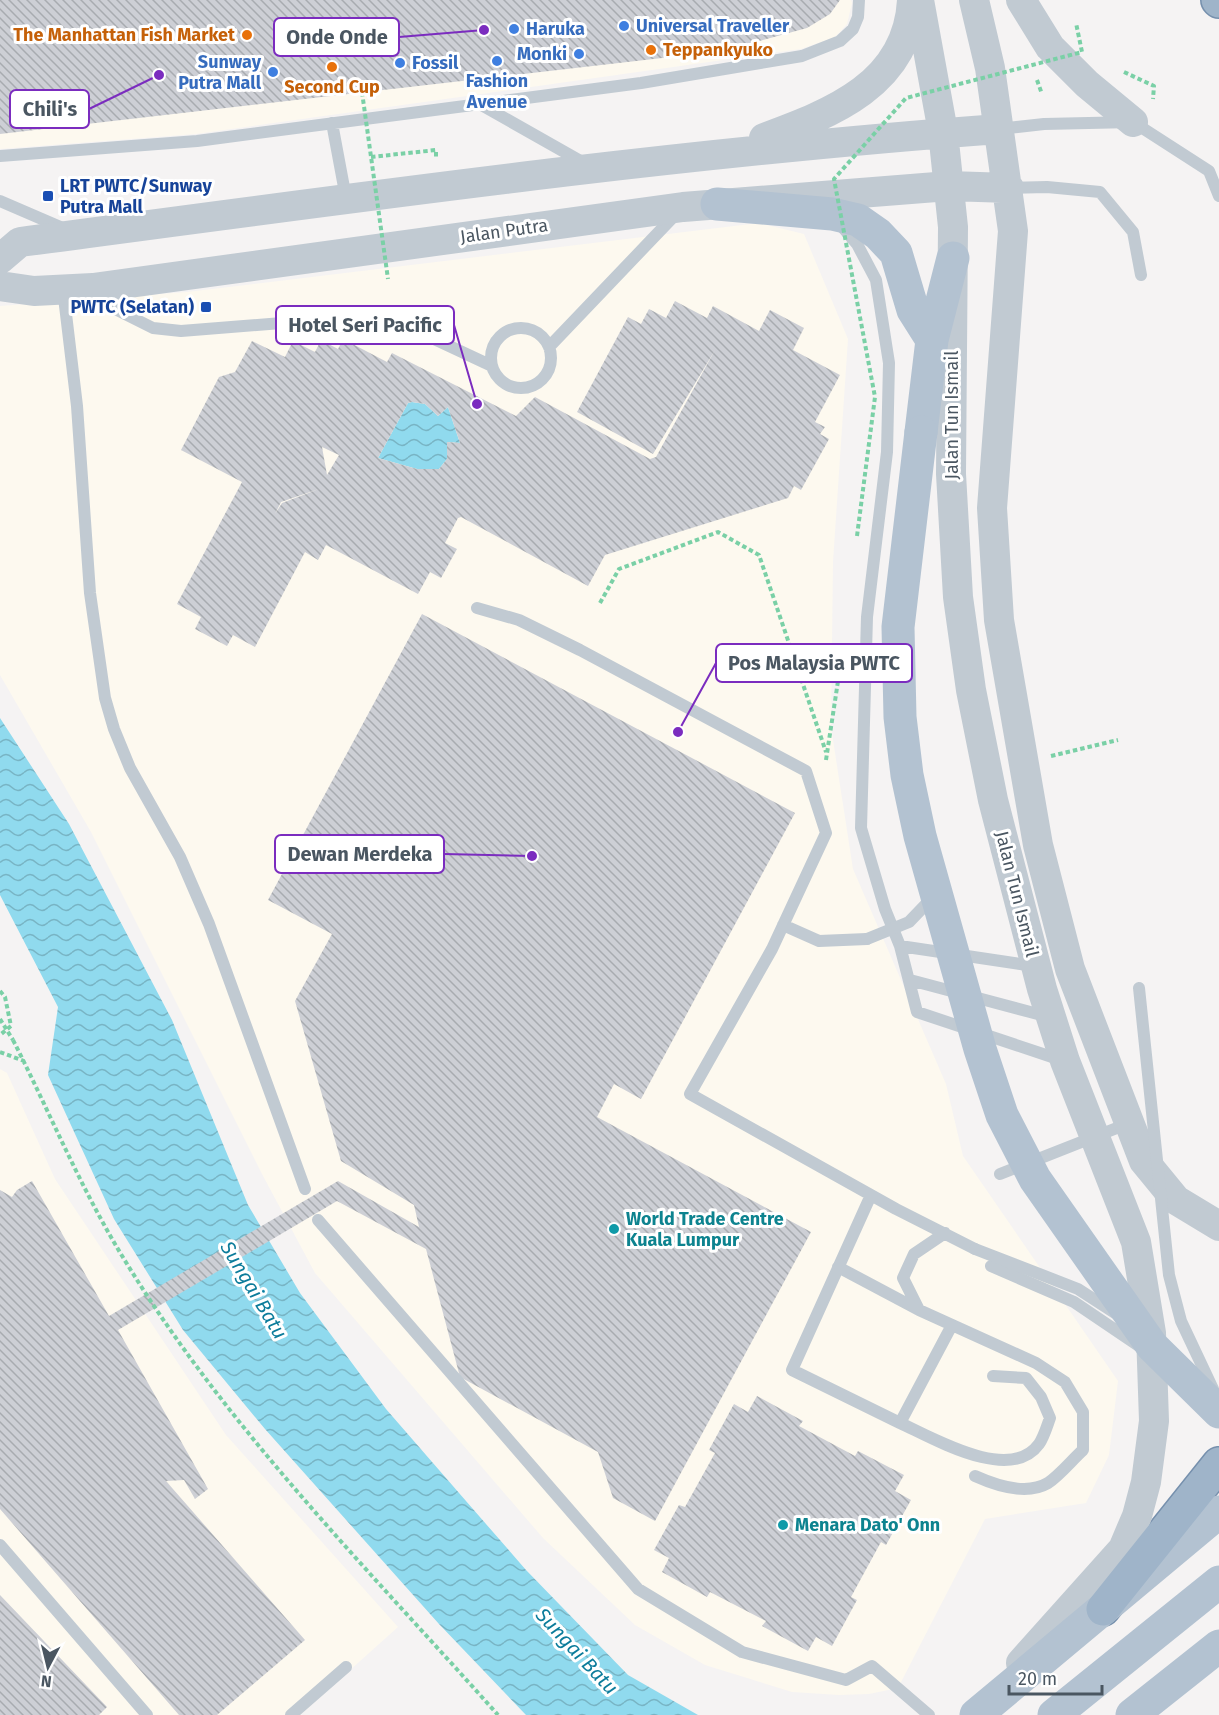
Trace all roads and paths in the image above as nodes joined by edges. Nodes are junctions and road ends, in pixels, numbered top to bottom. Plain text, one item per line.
1 (859, 0) edge
2 (912, 0) edge
3 (919, 0) edge
4 (974, 0) edge
5 (1021, 0) edge
6 (1076, 23) dead end
7 (362, 92) dead end
8 (478, 104) junction
9 (1133, 122) junction
10 (332, 123) junction
11 (999, 129) junction
12 (943, 132) junction
13 (436, 150) dead end
14 (725, 152) junction
15 (0, 156) edge
16 (371, 157) junction
17 (594, 168) junction
18 (949, 186) junction
19 (1009, 188) junction
20 (1219, 196) edge
21 (346, 199) junction
22 (0, 201) edge
23 (717, 204) junction
24 (683, 207) junction
25 (832, 214) junction
26 (75, 234) junction
27 (953, 258) junction
28 (0, 259) edge
29 (1141, 275) dead end
30 (388, 279) dead end
31 (0, 286) edge
32 (93, 288) junction
33 (63, 289) junction
34 (932, 340) junction
35 (549, 347) junction
36 (492, 366) junction
37 (857, 536) dead end
38 (600, 603) dead end
39 (477, 608) dead end
40 (843, 648) dead end
41 (1118, 740) dead end
42 (826, 752) junction
43 (1040, 758) dead end
44 (826, 763) dead end
45 (936, 894) junction
46 (783, 925) junction
47 (900, 946) junction
48 (1036, 967) junction
49 (910, 980) junction
50 (1140, 988) dead end
51 (0, 991) edge
52 (1051, 1018) junction
53 (0, 1020) edge
54 (0, 1035) edge
55 (0, 1052) edge
56 (24, 1061) junction
57 (1065, 1061) junction
58 (1127, 1124) junction
59 (1094, 1137) junction
60 (1000, 1174) dead end
61 (305, 1189) dead end
62 (871, 1196) junction
63 (318, 1220) dead end
64 (1219, 1226) edge
65 (945, 1233) junction
66 (991, 1266) dead end
67 (838, 1267) junction
68 (919, 1310) junction
69 (952, 1325) junction
70 (1151, 1350) junction
71 (993, 1376) dead end
72 (1219, 1401) edge
73 (1219, 1412) edge
74 (900, 1423) junction
75 (1219, 1464) edge
76 (975, 1476) dead end
77 (1219, 1487) edge
78 (1219, 1512) edge
79 (0, 1545) edge
80 (1219, 1582) edge
81 (1103, 1609) junction
82 (1219, 1646) edge
83 (1219, 1665) edge
84 (346, 1667) dead end
85 (147, 1715) edge
86 (291, 1715) edge
87 (498, 1715) edge
88 (929, 1715) edge
89 (975, 1715) edge
90 (1054, 1715) edge
91 (1132, 1715) edge
92 (1168, 1715) edge

1 - 8 lane
2 - 14 street
3 - 12 street, Jalan Tun Ismail
4 - 11 street, Jalan Tun Ismail
5 - 9 street
6 - 37 path, bridge
7 - 16 path, bridge
8 - 10 lane
8 - 17 lane
9 - 11 lane
9 - 20 lane
10 - 15 lane
10 - 21 lane
11 - 12 street
11 - 19 street, Jalan Tun Ismail
12 - 14 street
12 - 18 street, Jalan Tun Ismail
13 - 16 path
14 - 17 street
16 - 30 path, bridge
17 - 21 street
18 - 19 street, Jalan Putra
18 - 23 street, Jalan Putra
18 - 27 street, Jalan Tun Ismail
19 - 29 lane
19 - 58 street, Jalan Tun Ismail
21 - 26 street
22 - 26 lane
23 - 24 street, Jalan Putra
23 - 25 main road
24 - 32 street, Jalan Putra
24 - 35 lane
25 - 34 main road
25 - 47 lane
26 - 28 street
27 - 34 main road
27 - 48 street, Jalan Tun Ismail
31 - 33 street, Jalan Putra
32 - 33 street, Jalan Putra
32 - 36 lane
33 - 61 lane
34 - 45 main road, bridge
35 - 36 lane
35 - 36 lane
38 - 42 path
39 - 46 lane
40 - 42 path
41 - 43 path
42 - 44 path
45 - 46 lane, bridge
45 - 70 main road, bridge
46 - 62 lane
47 - 48 lane
47 - 49 lane
48 - 52 street, Jalan Tun Ismail
49 - 52 lane
49 - 57 lane
50 - 72 lane, bridge
51 - 54 path
52 - 57 street, Jalan Tun Ismail
53 - 56 path, bridge
55 - 56 path
56 - 87 path
57 - 59 street, Jalan Tun Ismail
58 - 59 lane
58 - 64 street, Jalan Tun Ismail
59 - 60 lane
59 - 70 street, Jalan Tun Ismail
62 - 65 lane
62 - 67 lane
63 - 88 lane
65 - 68 lane
65 - 70 lane, bridge
66 - 70 lane
67 - 68 lane
67 - 74 lane
68 - 69 lane
69 - 74 lane
69 - 76 lane
70 - 73 main road, bridge
70 - 89 street, Jalan Tun Ismail
71 - 74 lane
75 - 81 highway
77 - 81 highway
78 - 81 main road
79 - 85 lane
80 - 90 main road
81 - 89 main road
82 - 91 main road
83 - 92 main road
84 - 86 lane

